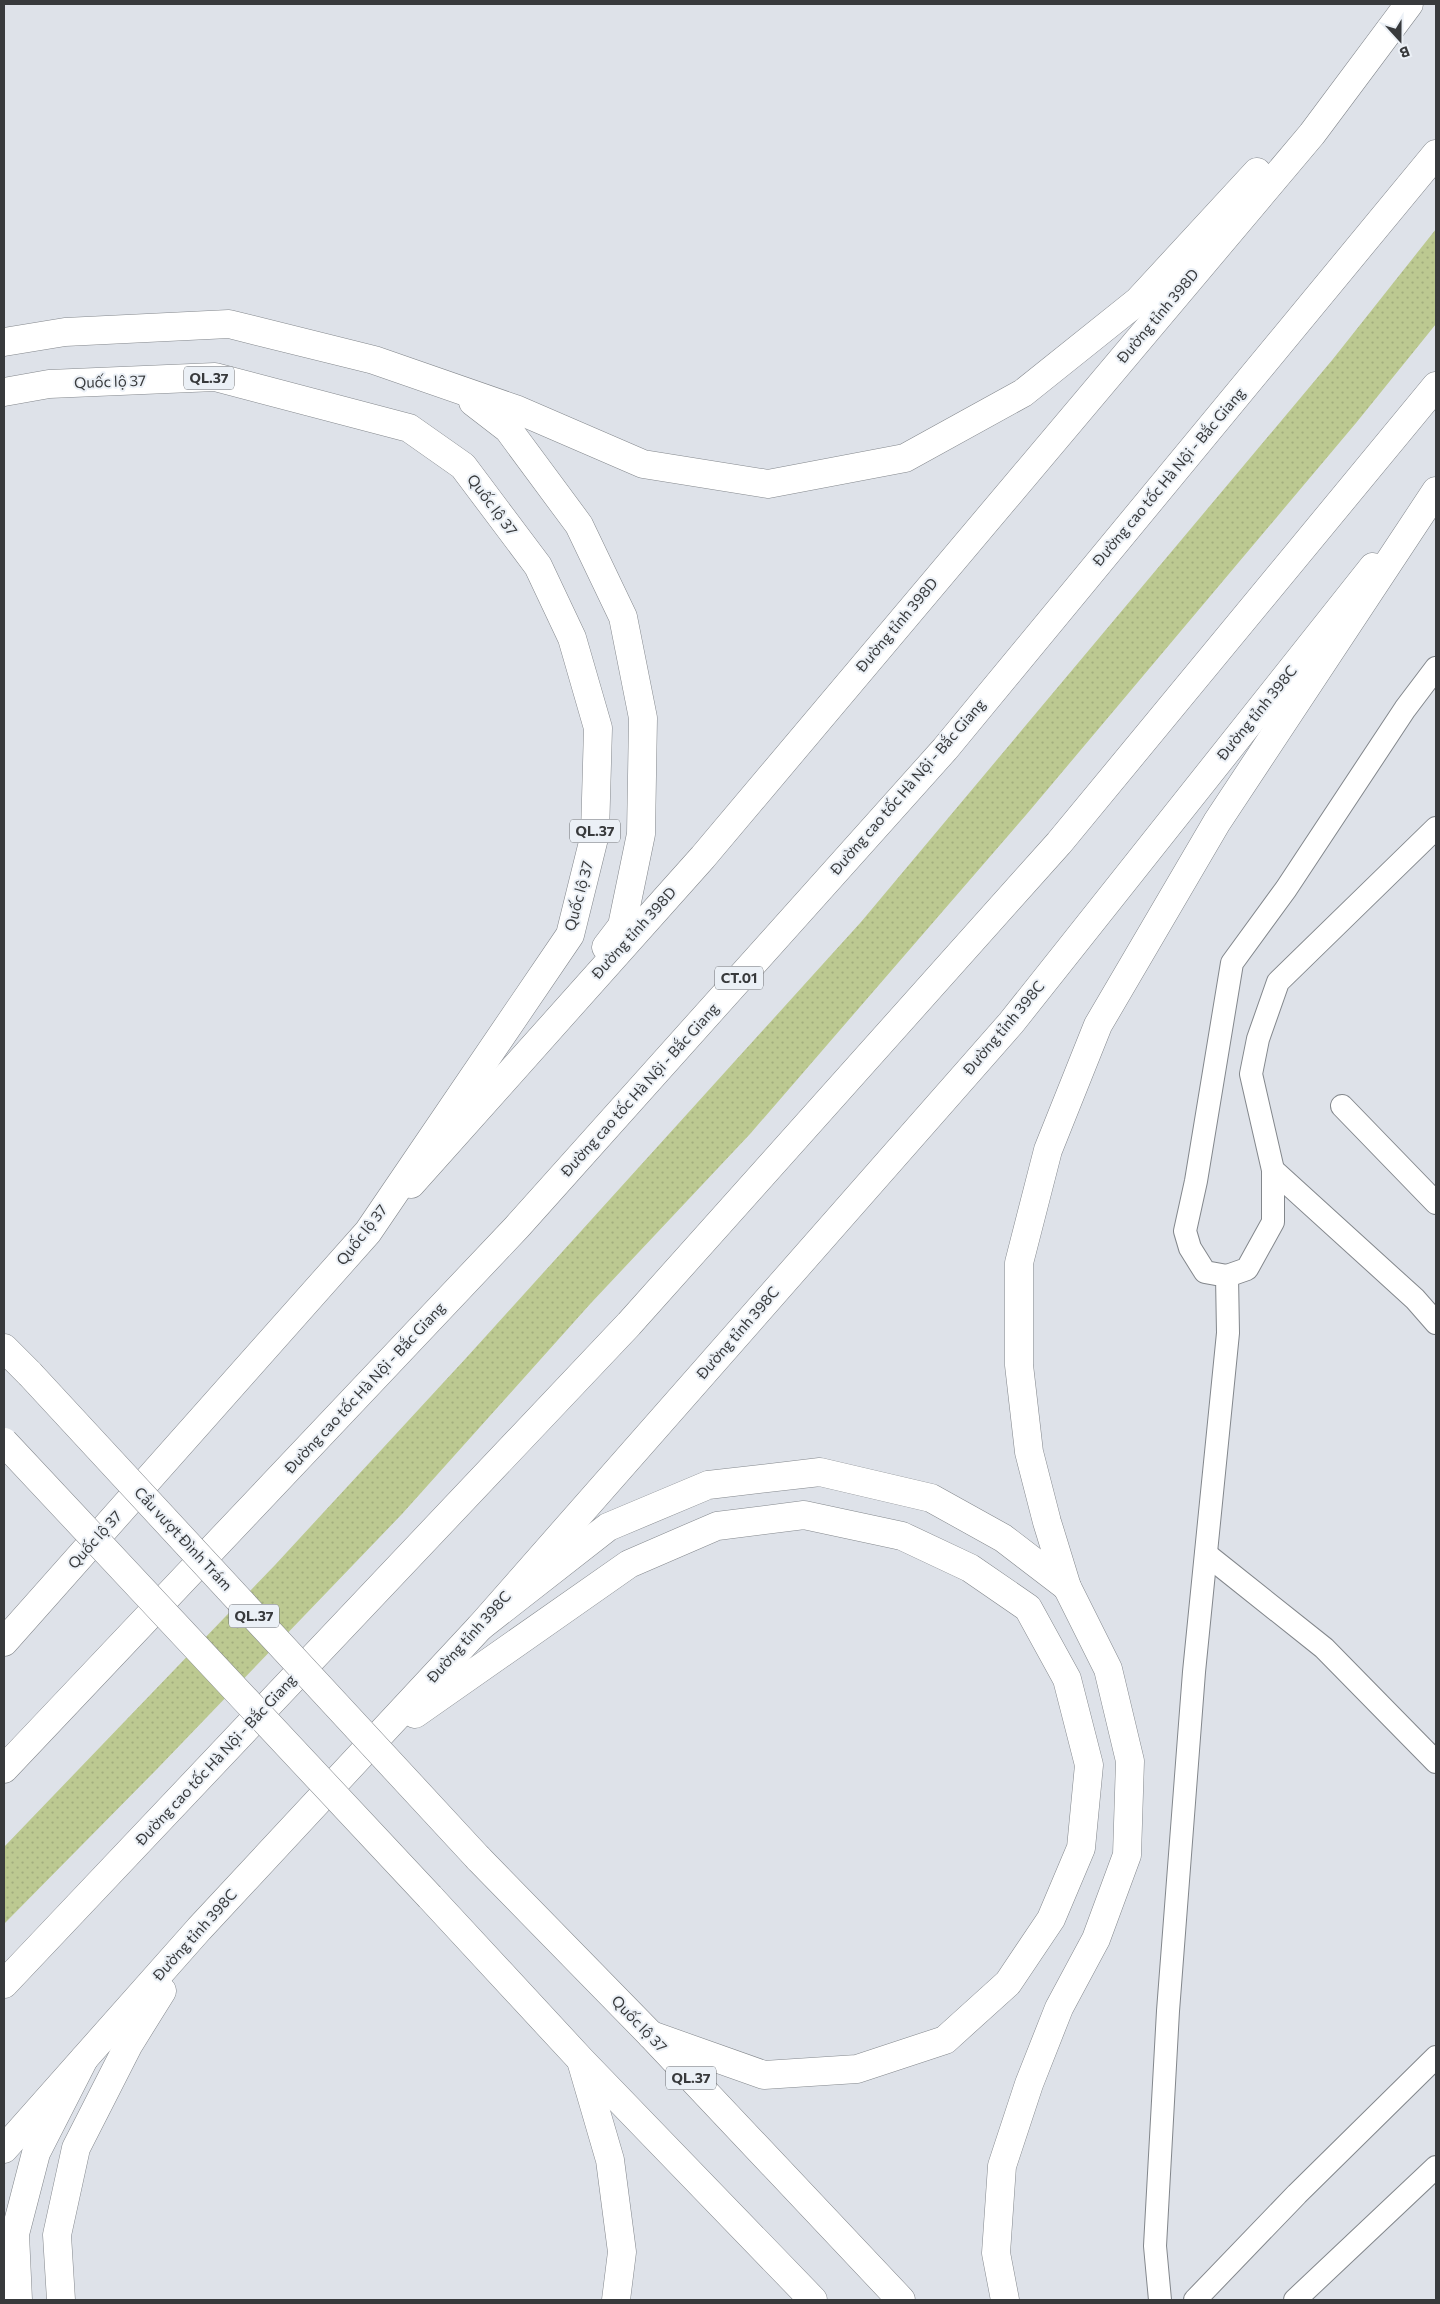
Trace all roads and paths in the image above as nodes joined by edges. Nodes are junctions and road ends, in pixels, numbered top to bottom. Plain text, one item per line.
1 (1403, 12) edge
2 (1436, 154) edge
3 (4, 342) edge
4 (1436, 386) edge
5 (455, 388) junction
6 (4, 392) edge
7 (1436, 490) edge
8 (1436, 668) edge
9 (1436, 828) edge
10 (535, 1046) junction
11 (1342, 1106) dead end
12 (1273, 1170) junction
13 (1436, 1203) edge
14 (368, 1232) junction
15 (1227, 1276) junction
16 (1436, 1323) edge
17 (4, 1348) edge
18 (4, 1442) edge
19 (1206, 1554) junction
20 (1068, 1587) junction
21 (480, 1627) junction
22 (4, 1642) edge
23 (370, 1745) junction
24 (1436, 1762) edge
25 (4, 1769) edge
26 (478, 1858) joint
27 (199, 1929) junction
28 (4, 1984) edge
29 (651, 2035) junction
30 (1436, 2057) edge
31 (84, 2059) junction
32 (581, 2060) junction
33 (4, 2149) edge
34 (1436, 2167) edge
35 (18, 2300) edge
36 (60, 2300) edge
37 (616, 2300) edge
38 (813, 2300) edge
39 (902, 2300) edge
40 (1005, 2300) edge
41 (1160, 2300) edge
42 (1195, 2300) edge
43 (1295, 2300) edge

1 - 5 main road
1 - 10 main road, Đường tỉnh 398D
2 - 25 main road, Đường cao tốc Hà Nội - Bắc Giang / CT.01
3 - 5 main road
4 - 28 main road, Đường cao tốc Hà Nội - Bắc Giang
5 - 10 main road
6 - 14 main road, Quốc lộ 37 / QL.37
7 - 20 main road
7 - 21 main road, Đường tỉnh 398C
8 - 15 lane
9 - 12 lane
10 - 14 main road, Đường tỉnh 398D
11 - 13 lane
12 - 15 lane
12 - 16 lane
14 - 22 main road, Quốc lộ 37 / QL.37
15 - 19 lane
17 - 26 main road, Cầu vượt Đình Trám / QL.37, bridge
18 - 32 main road, bridge
19 - 24 lane
19 - 41 lane
20 - 21 main road
20 - 40 main road
21 - 23 main road, Đường tỉnh 398C
23 - 27 main road, Đường tỉnh 398C
23 - 29 main road
26 - 29 main road, Quốc lộ 37 / QL.37
27 - 31 main road, Đường tỉnh 398C
27 - 36 main road
29 - 39 main road, Quốc lộ 37 / QL.37
30 - 42 lane
31 - 33 main road, Đường tỉnh 398C
31 - 35 main road
32 - 37 main road
32 - 38 main road
34 - 43 lane

